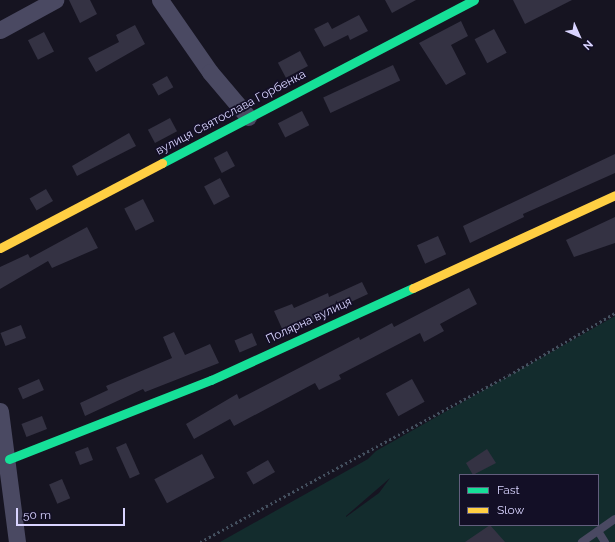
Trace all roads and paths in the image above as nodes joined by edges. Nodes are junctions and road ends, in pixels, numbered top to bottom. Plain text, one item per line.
1 (55, 0) edge
2 (160, 0) edge
3 (474, 0) edge
4 (0, 30) edge
5 (248, 117) junction
6 (615, 195) edge
7 (0, 248) edge
8 (615, 313) edge
9 (0, 411) edge
10 (9, 459) junction
11 (615, 519) edge
12 (598, 531) junction
13 (17, 542) edge
14 (200, 542) edge
15 (582, 542) edge
16 (605, 542) edge

1 - 4 street
2 - 5 street
3 - 5 street, вулиця Святослава Горбенка
5 - 7 street, вулиця Святослава Горбенка
6 - 10 street, Полярна вулиця
8 - 14 path
9 - 10 street
10 - 13 street
11 - 12 lane
12 - 15 lane
12 - 16 lane

